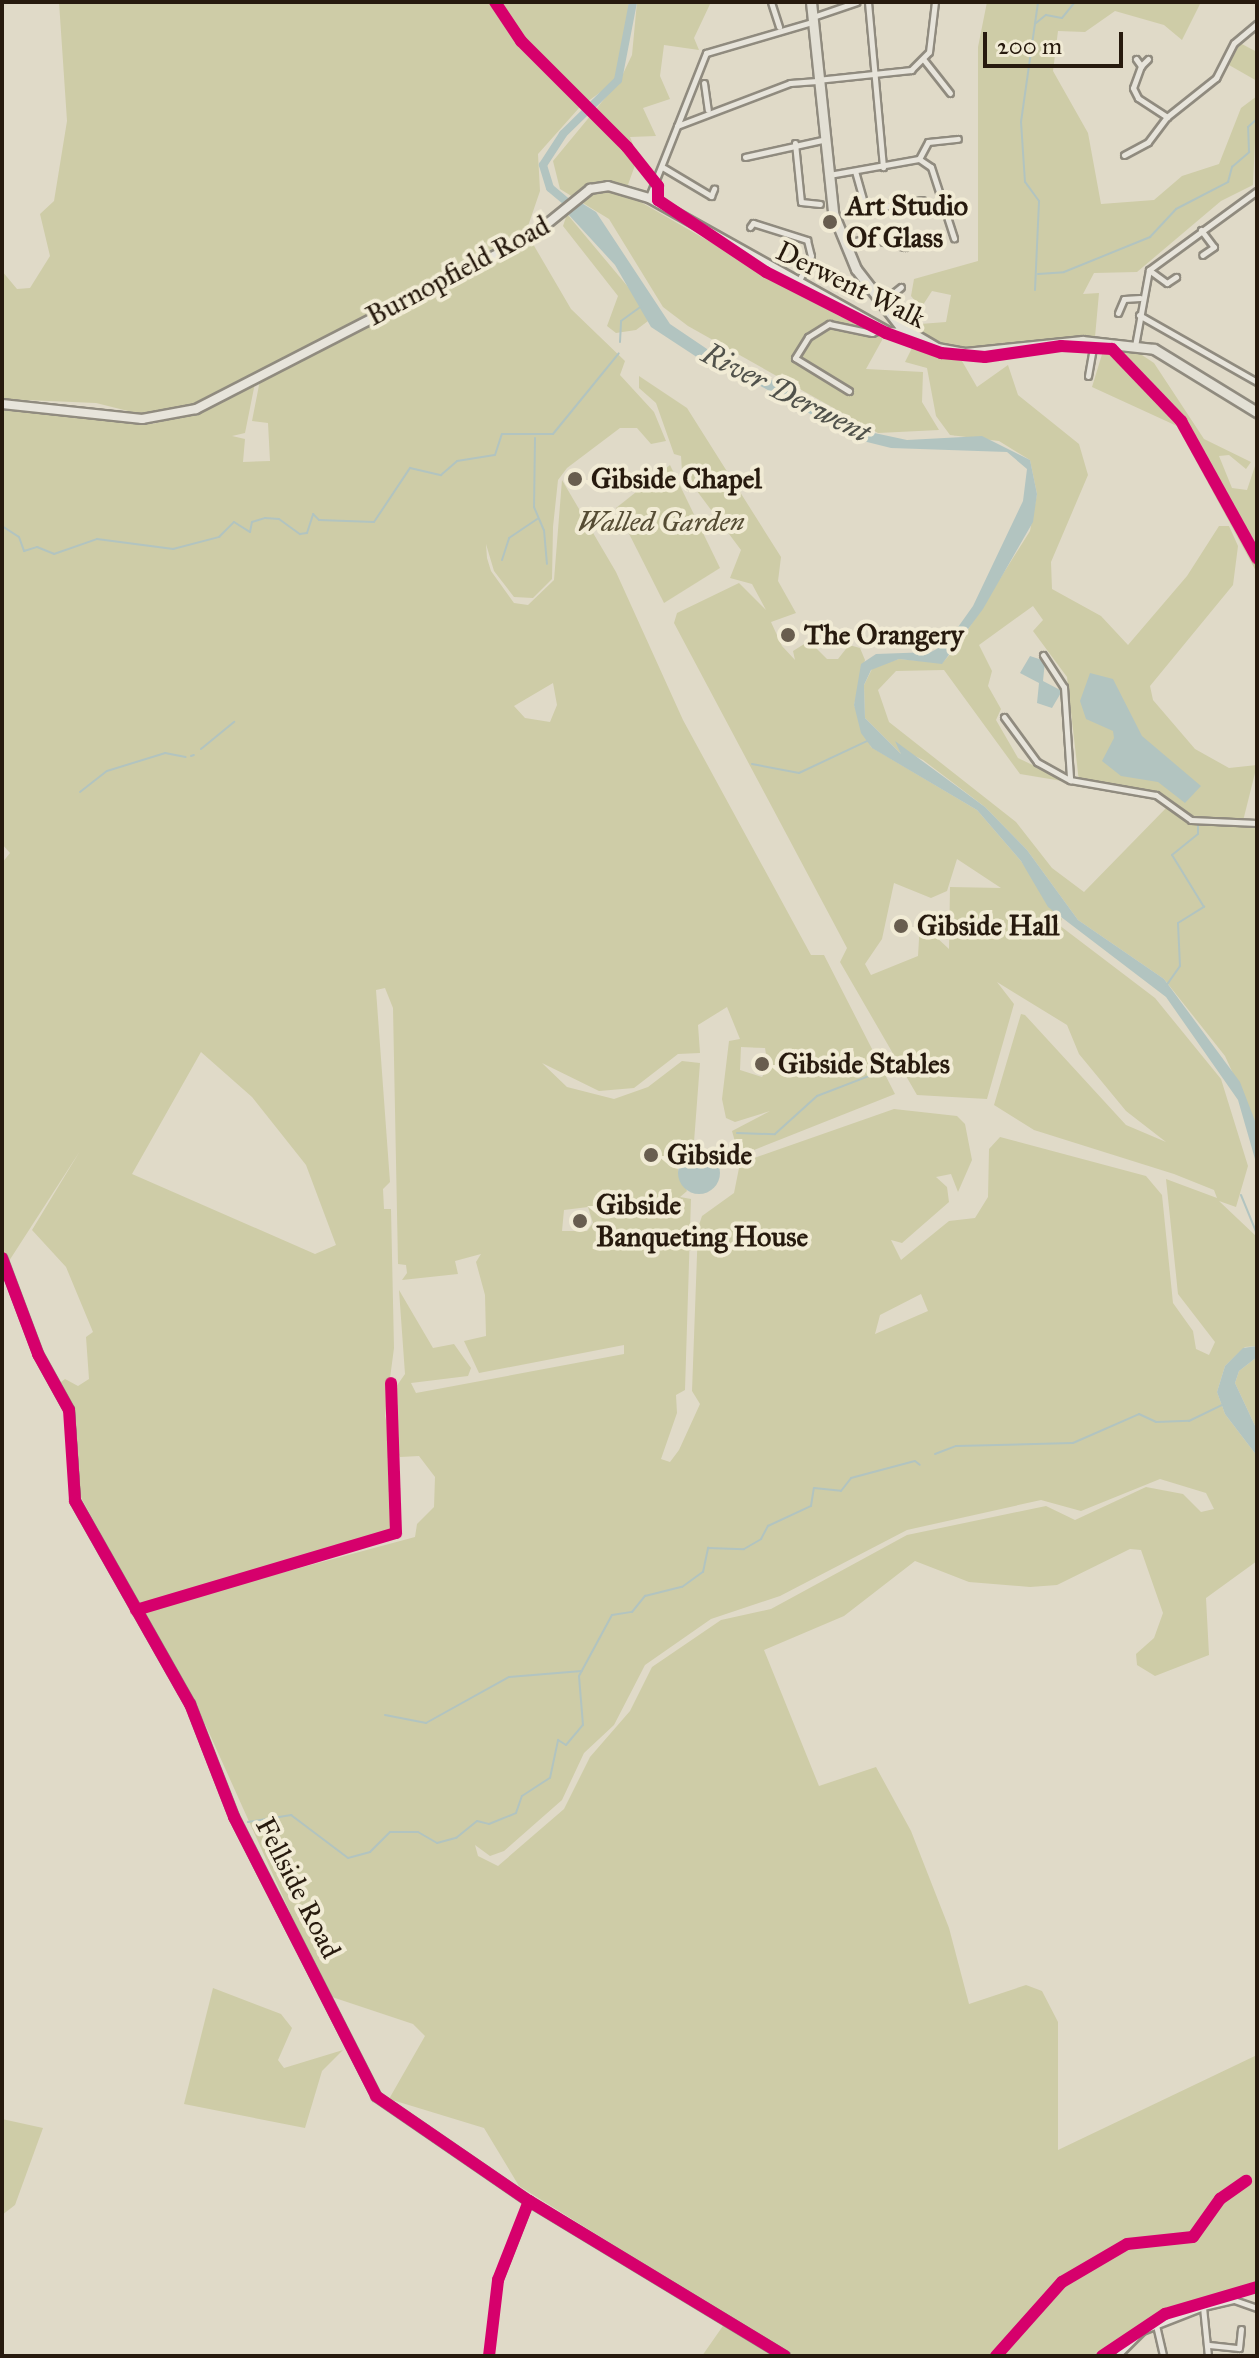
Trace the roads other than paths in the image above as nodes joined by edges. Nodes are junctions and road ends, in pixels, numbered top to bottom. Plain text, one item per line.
1 (771, 2) edge
2 (811, 2) edge
3 (857, 2) edge
4 (868, 2) edge
5 (935, 2) edge
6 (812, 20) junction
7 (1257, 24) edge
8 (779, 27) junction
9 (1136, 59) dead end
10 (1148, 59) dead end
11 (924, 60) junction
12 (1141, 66) junction
13 (874, 75) junction
14 (817, 81) junction
15 (704, 83) dead end
16 (950, 93) dead end
17 (683, 105) junction
18 (708, 110) junction
19 (701, 113) junction
20 (1167, 117) junction
21 (676, 127) junction
22 (958, 139) dead end
23 (822, 140) junction
24 (795, 143) junction
25 (1134, 151) junction
26 (1124, 155) dead end
27 (745, 157) dead end
28 (1137, 158) dead end
29 (919, 159) junction
30 (883, 167) junction
31 (664, 168) junction
32 (855, 171) junction
33 (826, 175) junction
34 (714, 189) dead end
35 (1256, 194) edge
36 (649, 198) junction
37 (922, 200) dead end
38 (820, 204) dead end
39 (750, 227) dead end
40 (1201, 230) junction
41 (954, 238) dead end
42 (845, 244) junction
43 (905, 247) dead end
44 (1202, 255) dead end
45 (1149, 270) junction
46 (1176, 277) dead end
47 (798, 283) junction
48 (901, 287) dead end
49 (1140, 298) junction
50 (880, 304) junction
51 (1118, 313) dead end
52 (1139, 315) junction
53 (900, 326) junction
54 (886, 330) junction
55 (910, 334) junction
56 (1094, 342) junction
57 (1135, 346) junction
58 (1088, 376) dead end
59 (1257, 382) edge
60 (849, 391) dead end
61 (2, 404) edge
62 (1257, 412) edge
63 (1043, 655) dead end
64 (1004, 717) dead end
65 (1070, 779) junction
66 (1257, 823) edge
67 (2, 1258) edge
68 (529, 2201) junction
69 (1203, 2307) junction
70 (1257, 2308) edge
71 (1156, 2325) junction
72 (1241, 2329) dead end
73 (1209, 2345) junction
74 (489, 2356) edge
75 (785, 2356) edge
76 (1117, 2356) edge
77 (1163, 2356) edge
78 (1208, 2356) edge

1 - 8 street
2 - 6 main road
3 - 6 street
4 - 13 street
5 - 11 street
6 - 8 street
6 - 14 main road
7 - 20 street
8 - 17 street
9 - 12 street
10 - 12 street
11 - 13 street
11 - 16 street
12 - 20 street
13 - 14 street
13 - 30 street
14 - 18 street
14 - 23 main road
15 - 18 street
17 - 19 street
17 - 21 street
18 - 19 street
19 - 21 street
20 - 25 street
21 - 31 street
22 - 29 street
23 - 24 street
23 - 33 main road
24 - 27 street
24 - 38 street
25 - 26 street
25 - 28 street
29 - 30 street
29 - 41 street
30 - 32 street
31 - 34 street
31 - 36 street
32 - 33 street
32 - 37 street
33 - 42 main road
35 - 40 street
36 - 47 main road, Burnopfield Road
36 - 61 main road, Burnopfield Road
39 - 47 street
40 - 44 street
40 - 45 street
42 - 43 street
42 - 50 main road
45 - 46 street
45 - 49 street
47 - 54 main road, Burnopfield Road
48 - 50 street
49 - 51 street
49 - 52 street
50 - 53 main road
52 - 57 street
52 - 59 street
53 - 54 main road
53 - 55 main road
54 - 55 main road, Burnopfield Road
54 - 60 street
55 - 56 main road
56 - 57 main road
56 - 58 street
57 - 62 main road
63 - 65 street
64 - 65 street
65 - 66 street
67 - 68 street, Fellside Road
68 - 74 street
68 - 75 street, Fellside Road
69 - 70 street
69 - 71 street
69 - 73 street
71 - 76 street
71 - 77 street
72 - 73 street
73 - 78 street

